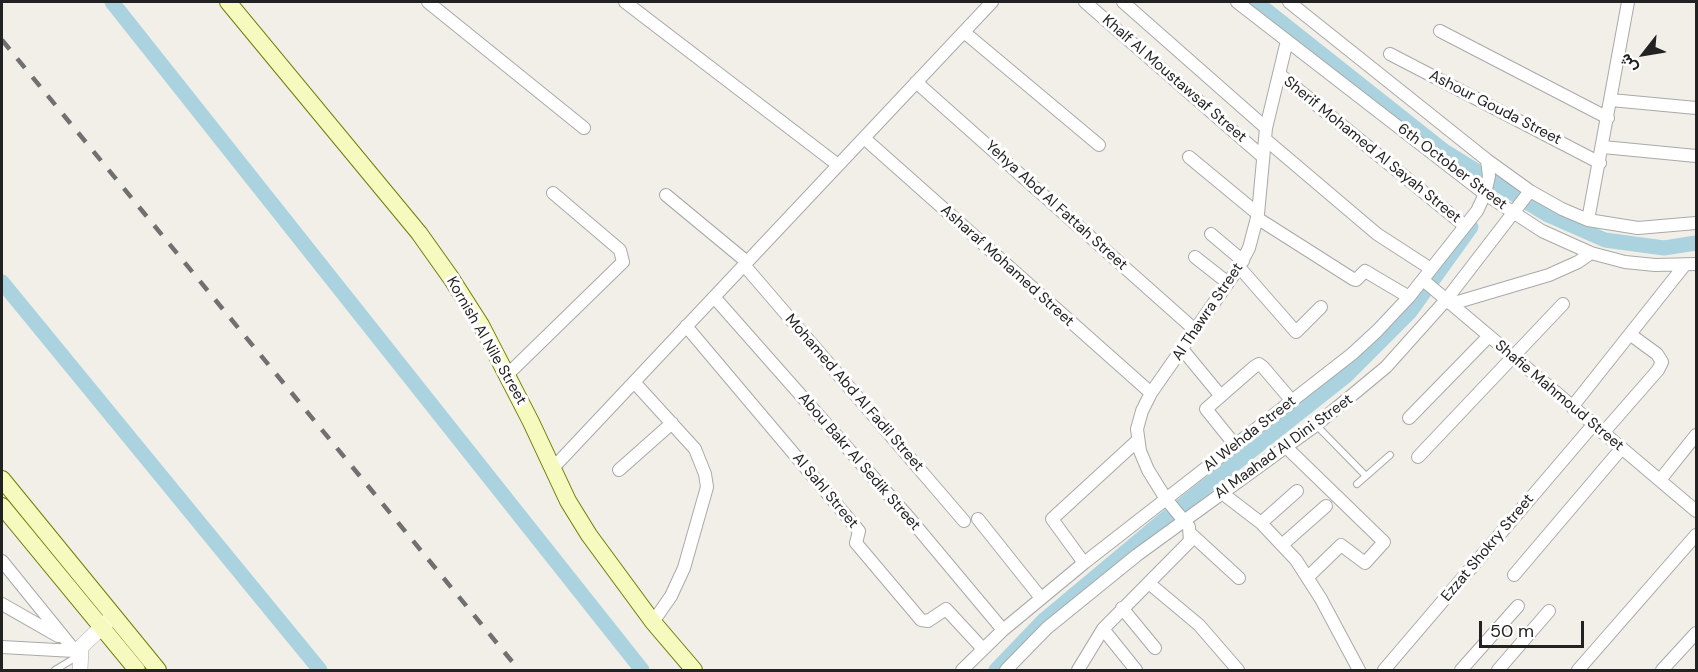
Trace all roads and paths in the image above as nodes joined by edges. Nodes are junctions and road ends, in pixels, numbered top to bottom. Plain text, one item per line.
1 (228, 2) edge
2 (428, 2) edge
3 (625, 2) edge
4 (1085, 2) edge
5 (1123, 2) edge
6 (1237, 2) edge
7 (1289, 2) edge
8 (1628, 2) edge
9 (988, 3) edge
10 (1440, 31) dead end
11 (964, 32) junction
12 (1287, 41) junction
13 (1390, 54) dead end
14 (1279, 74) junction
15 (916, 82) junction
16 (1611, 100) junction
17 (1696, 108) edge
18 (1608, 118) junction
19 (584, 128) dead end
20 (1265, 134) junction
21 (864, 138) junction
22 (1099, 145) dead end
23 (1603, 147) junction
24 (1696, 156) edge
25 (1189, 157) dead end
26 (1263, 157) junction
27 (1487, 160) junction
28 (1600, 163) junction
29 (838, 165) junction
30 (1530, 191) junction
31 (553, 193) dead end
32 (1485, 194) junction
33 (666, 195) dead end
34 (1514, 214) junction
35 (1257, 216) junction
36 (1588, 220) junction
37 (1696, 223) edge
38 (1466, 226) junction
39 (1211, 234) dead end
40 (1591, 253) junction
41 (1195, 257) dead end
42 (745, 263) junction
43 (1241, 264) junction
44 (1690, 265) edge
45 (1431, 269) junction
46 (1423, 280) junction
47 (1228, 283) junction
48 (714, 297) junction
49 (1409, 297) junction
50 (1449, 302) junction
51 (1563, 304) dead end
52 (1321, 307) dead end
53 (686, 326) junction
54 (1195, 330) junction
55 (1631, 335) junction
56 (1489, 336) junction
57 (1182, 349) junction
58 (1513, 357) junction
59 (507, 375) junction
60 (634, 382) junction
61 (1151, 393) junction
62 (1220, 395) junction
63 (1292, 400) junction
64 (1572, 407) junction
65 (1409, 417) dead end
66 (672, 423) junction
67 (1316, 425) junction
68 (1598, 429) junction
69 (1696, 435) edge
70 (1137, 441) junction
71 (1235, 445) junction
72 (1286, 447) junction
73 (1622, 449) junction
74 (1390, 455) dead end
75 (1418, 456) dead end
76 (553, 468) junction
77 (620, 470) dead end
78 (1366, 476) junction
79 (2, 479) edge
80 (1660, 480) junction
81 (1357, 484) dead end
82 (1297, 491) dead end
83 (1222, 493) junction
84 (1166, 500) junction
85 (2, 506) edge
86 (1326, 506) dead end
87 (1696, 511) edge
88 (978, 519) dead end
89 (1182, 520) junction
90 (964, 521) dead end
91 (1261, 523) junction
92 (1191, 534) junction
93 (1696, 535) edge
94 (1283, 544) junction
95 (2, 561) edge
96 (1084, 563) junction
97 (1514, 575) dead end
98 (1308, 577) junction
99 (1239, 578) dead end
100 (1150, 584) junction
101 (1041, 598) junction
102 (3, 606) edge
103 (1518, 606) dead end
104 (1122, 608) junction
105 (1549, 611) dead end
106 (106, 622) junction
107 (653, 622) junction
108 (1103, 629) junction
109 (1003, 630) junction
110 (1696, 633) edge
111 (2, 647) edge
112 (1155, 648) dead end
113 (983, 649) junction
114 (74, 655) edge
115 (55, 670) edge
116 (137, 670) edge
117 (158, 670) edge
118 (694, 670) edge
119 (962, 670) edge
120 (1006, 670) edge
121 (1078, 670) edge
122 (1137, 670) edge
123 (1239, 670) edge
124 (1359, 670) edge
125 (1384, 670) edge
126 (1461, 670) edge
127 (1498, 670) edge
128 (1578, 670) edge
129 (1662, 670) edge

1 - 59 main road, Kornish Al Nile Street
2 - 19 street
3 - 29 street
4 - 26 street, Khalf Al Moustawsaf Street
5 - 20 street
6 - 12 street, 6th October Street
7 - 27 street, 6th October Street
8 - 16 street
9 - 11 street
10 - 18 street
11 - 15 street
11 - 22 street
12 - 14 street, Al Thawra Street
12 - 32 street, 6th October Street
13 - 28 street, Ashour Gouda Street
14 - 20 street, Al Thawra Street
14 - 38 street, Sherif Mohamed Al Sayah Street
15 - 21 street
15 - 54 street, Yehya Abd Al Fattah Street
16 - 17 street
16 - 18 street
18 - 23 street
20 - 26 street, Al Thawra Street
20 - 45 street
21 - 29 street
21 - 61 street, Asharaf Mohamed Street
23 - 24 street
23 - 28 street
25 - 35 street
26 - 35 street, Al Thawra Street
27 - 30 street, 6th October Street
27 - 32 street, Al Wehda Street
28 - 36 street
29 - 42 street
30 - 34 street, Al Maahad Al Dini Street
30 - 36 street, 6th October Street
31 - 59 street
32 - 34 street, 6th October Street
32 - 38 street, Al Wehda Street
33 - 42 street, Mohamed Abd Al Fadil Street
34 - 40 street, 6th October Street
34 - 50 street, Al Maahad Al Dini Street
35 - 43 street, Al Thawra Street
35 - 49 street
36 - 37 street, 6th October Street
38 - 45 street, Al Wehda Street
39 - 43 street
40 - 44 street, 6th October Street
40 - 50 street
41 - 47 street
42 - 48 street
42 - 90 street, Mohamed Abd Al Fadil Street
43 - 47 street, Al Thawra Street
43 - 52 street
44 - 55 street
45 - 46 street, Al Wehda Street
46 - 49 street, Al Wehda Street
46 - 50 street, Shafie Mahmoud Street
47 - 54 street, Al Thawra Street
48 - 53 street
48 - 109 street, Abou Bakr Al Sedik Street
49 - 63 street, Al Wehda Street
50 - 56 street, Shafie Mahmoud Street
50 - 67 street, Al Maahad Al Dini Street
51 - 58 street
53 - 60 street
53 - 113 street, Al Sahl Street
54 - 57 street, Al Thawra Street
55 - 64 street
55 - 68 street, Ezzat Shokry Street
56 - 58 street, Shafie Mahmoud Street
56 - 65 street
57 - 61 street, Al Thawra Street
57 - 62 street
58 - 64 street, Shafie Mahmoud Street
58 - 75 street
59 - 76 main road, Kornish Al Nile Street
60 - 66 street
60 - 76 street
61 - 70 street, Al Thawra Street
62 - 63 street
62 - 71 street
63 - 71 street, Al Wehda Street
64 - 68 street, Shafie Mahmoud Street
66 - 77 street
66 - 107 street
67 - 72 street, Al Maahad Al Dini Street
67 - 78 lane
68 - 73 street, Shafie Mahmoud Street
68 - 125 street, Ezzat Shokry Street
69 - 80 street
70 - 84 street
70 - 96 street
71 - 84 street, Al Wehda Street
72 - 83 street, Al Maahad Al Dini Street
72 - 98 street
73 - 80 street, Shafie Mahmoud Street
73 - 97 street
74 - 78 lane
76 - 107 main road, Kornish Al Nile Street
78 - 81 lane
79 - 106 main road
80 - 87 street, Shafie Mahmoud Street
82 - 91 street
83 - 89 street, Al Maahad Al Dini Street
83 - 91 street
84 - 89 street
84 - 96 street, Al Wehda Street
85 - 106 main road
86 - 94 street
88 - 101 street
89 - 92 street
89 - 120 street, Al Maahad Al Dini Street
91 - 94 street
92 - 99 street
92 - 100 street
93 - 128 street
94 - 98 street
95 - 114 street
96 - 101 street, Al Wehda Street
98 - 124 street
100 - 104 street
100 - 123 street
101 - 109 street, Al Wehda Street
102 - 114 street
103 - 126 street
104 - 108 street
104 - 112 street
105 - 127 street
106 - 114 street
106 - 116 main road
106 - 117 main road
107 - 118 main road, Kornish Al Nile Street
108 - 121 street
108 - 122 street
109 - 113 street, Al Wehda Street
110 - 129 street
111 - 114 street
113 - 119 street, Al Wehda Street
114 - 115 lane

